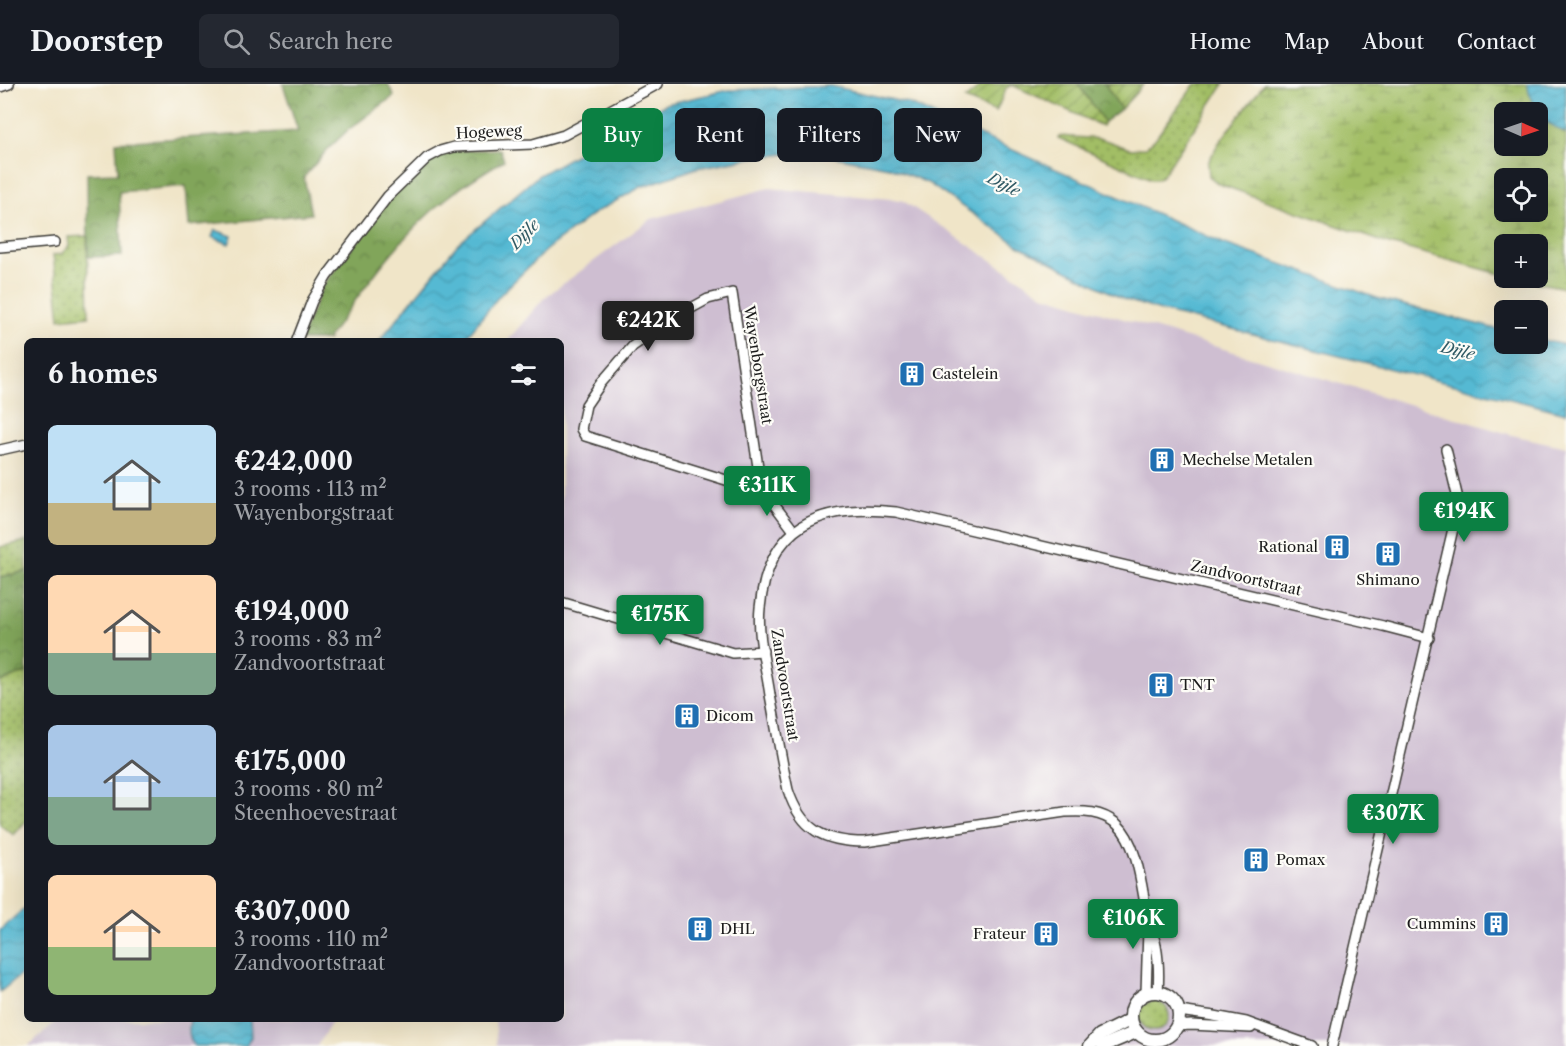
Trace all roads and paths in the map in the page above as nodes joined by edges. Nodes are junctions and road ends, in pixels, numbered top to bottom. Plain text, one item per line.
1 (9, 84) edge
2 (658, 84) edge
3 (0, 87) edge
4 (55, 242) dead end
5 (0, 247) edge
6 (298, 338) edge
7 (24, 445) edge
8 (1446, 448) dead end
9 (0, 450) edge
10 (761, 487) junction
11 (794, 531) junction
12 (564, 603) edge
13 (1429, 638) junction
14 (763, 651) junction
15 (1152, 992) junction
16 (1179, 1011) junction
17 (1130, 1020) junction
18 (1177, 1026) junction
19 (1262, 1029) junction
20 (1136, 1032) junction
21 (1168, 1042) edge
22 (1152, 1043) edge
23 (1090, 1046) edge
24 (1103, 1046) edge
25 (1312, 1046) edge
26 (1332, 1046) edge

1 - 3 street
2 - 6 street, Hogeweg
4 - 5 street
7 - 9 street
8 - 13 street
10 - 10 street, Wayenborgstraat
10 - 11 street, Wayenborgstraat
11 - 13 street, Zandvoortstraat
11 - 14 street, Zandvoortstraat
12 - 14 street
13 - 26 street
14 - 15 street, Zandvoortstraat
15 - 16 street
15 - 17 street
16 - 18 street
16 - 19 street
17 - 20 street
17 - 23 street
18 - 19 street
18 - 21 street
19 - 25 street
20 - 22 street
20 - 24 street
21 - 22 street

